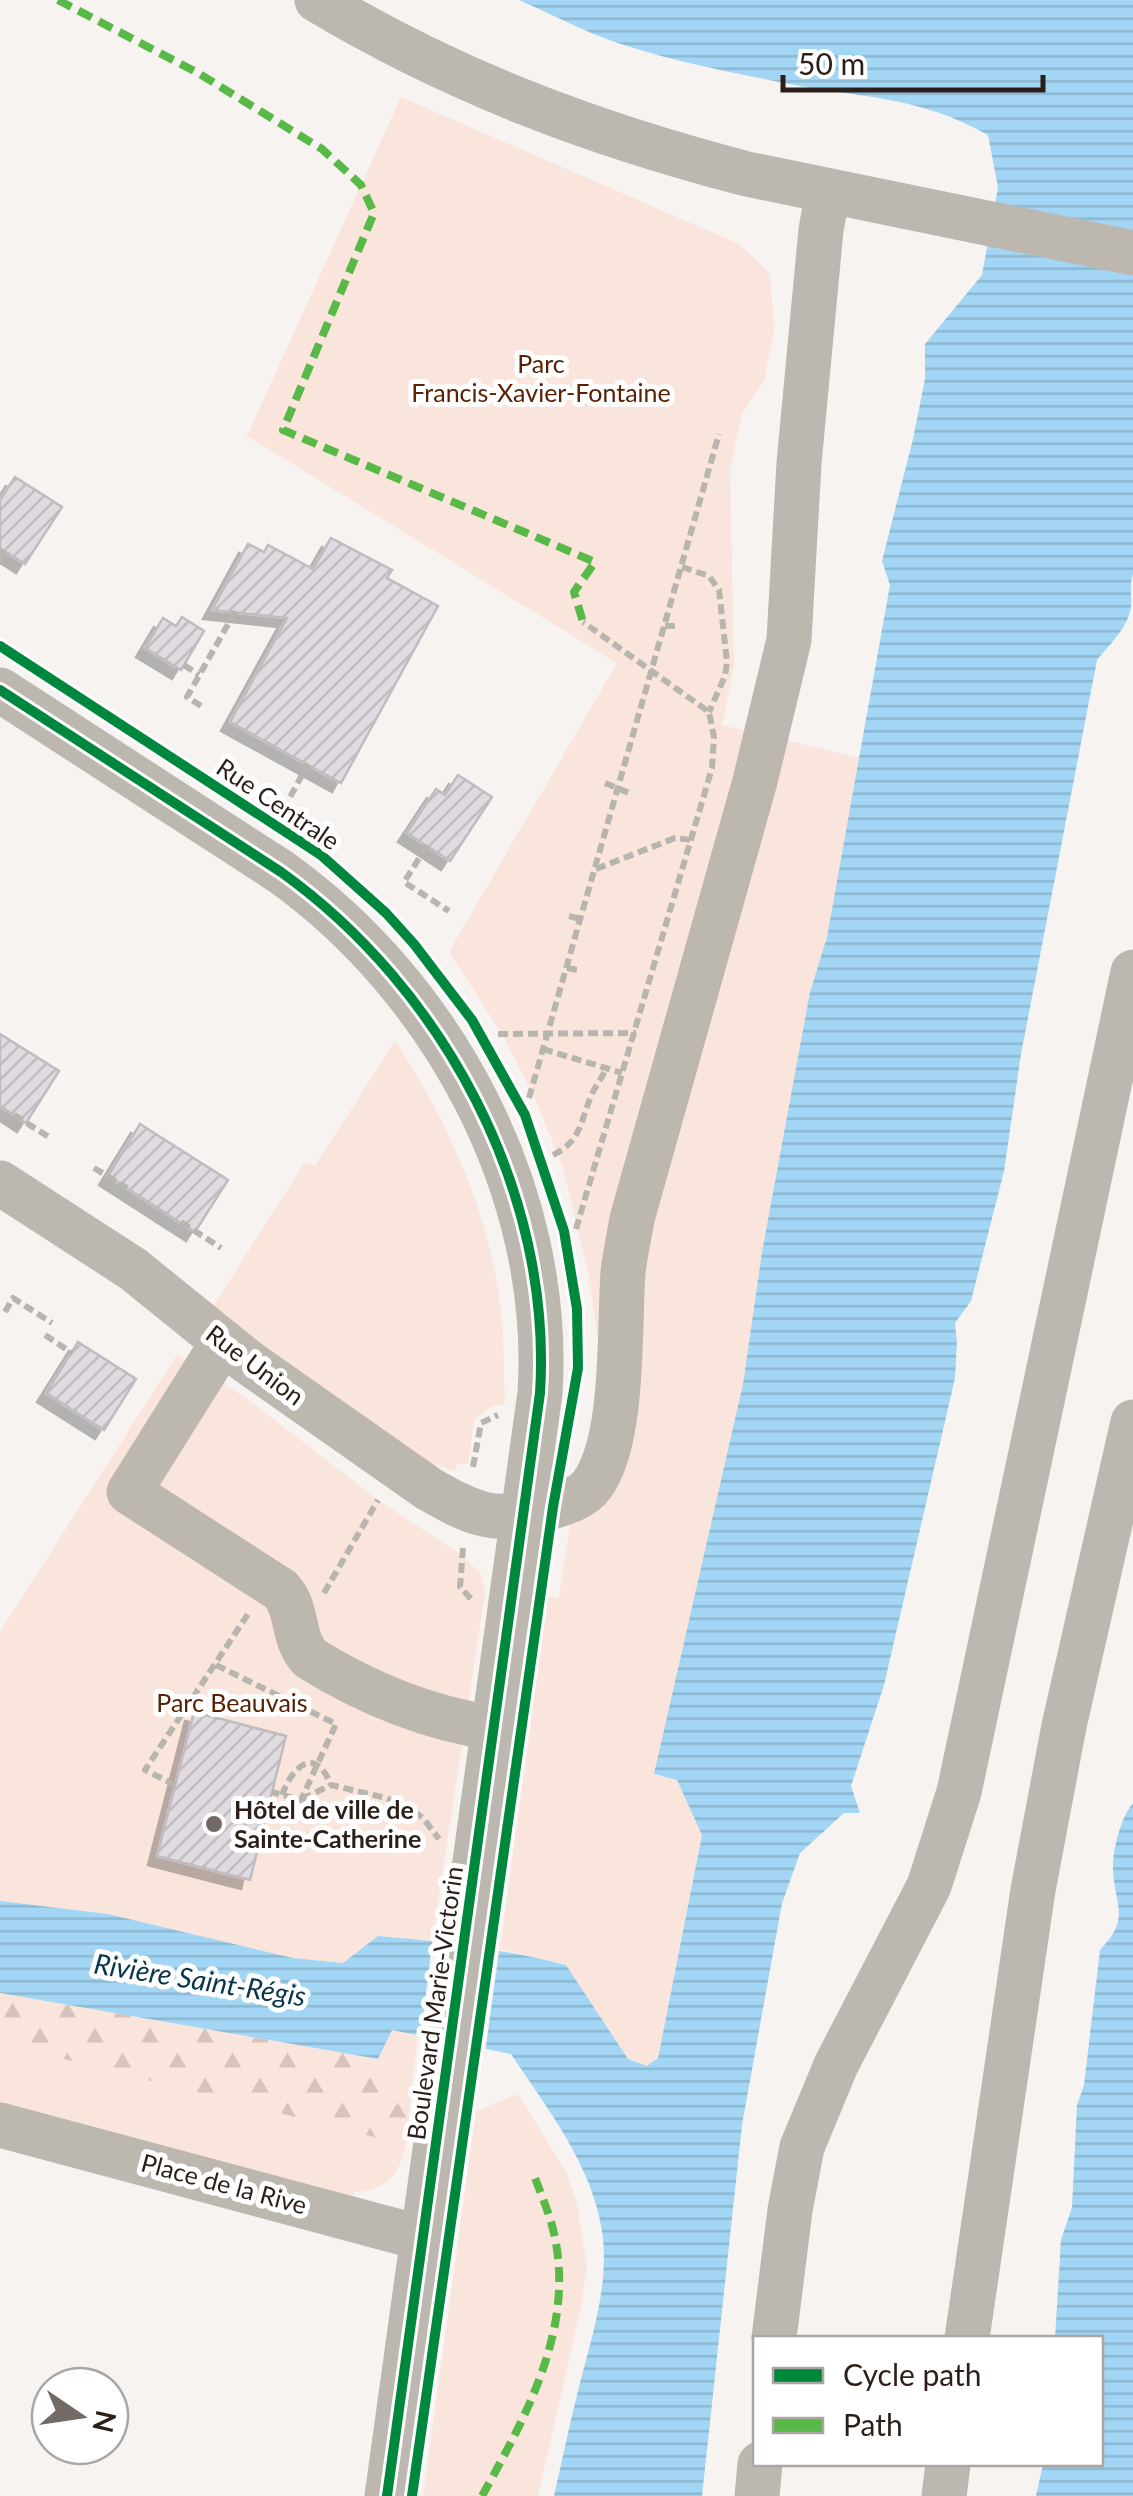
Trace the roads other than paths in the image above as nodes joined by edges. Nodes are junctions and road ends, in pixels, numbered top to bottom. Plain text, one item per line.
1 (317, 0) edge
2 (828, 190) junction
3 (1133, 253) edge
4 (0, 690) edge
5 (1133, 972) edge
6 (0, 1183) edge
7 (223, 1342) junction
8 (1133, 1422) edge
9 (522, 1516) junction
10 (493, 1728) junction
11 (0, 2125) edge
12 (422, 2238) junction
13 (774, 2336) edge
14 (967, 2336) edge
15 (760, 2466) edge
16 (948, 2466) edge
17 (386, 2496) edge
18 (756, 2496) edge
19 (944, 2496) edge

1 - 2 street
2 - 3 street
2 - 9 street
4 - 9 street
5 - 13 street
6 - 7 street, Rue Union
7 - 9 street, Rue Union
7 - 10 street
8 - 14 street
9 - 10 street, Boulevard Marie-Victorin
10 - 12 street, Boulevard Marie-Victorin
11 - 12 street, Place de la Rive
12 - 17 street, Boulevard Marie-Victorin
15 - 18 street
16 - 19 street

